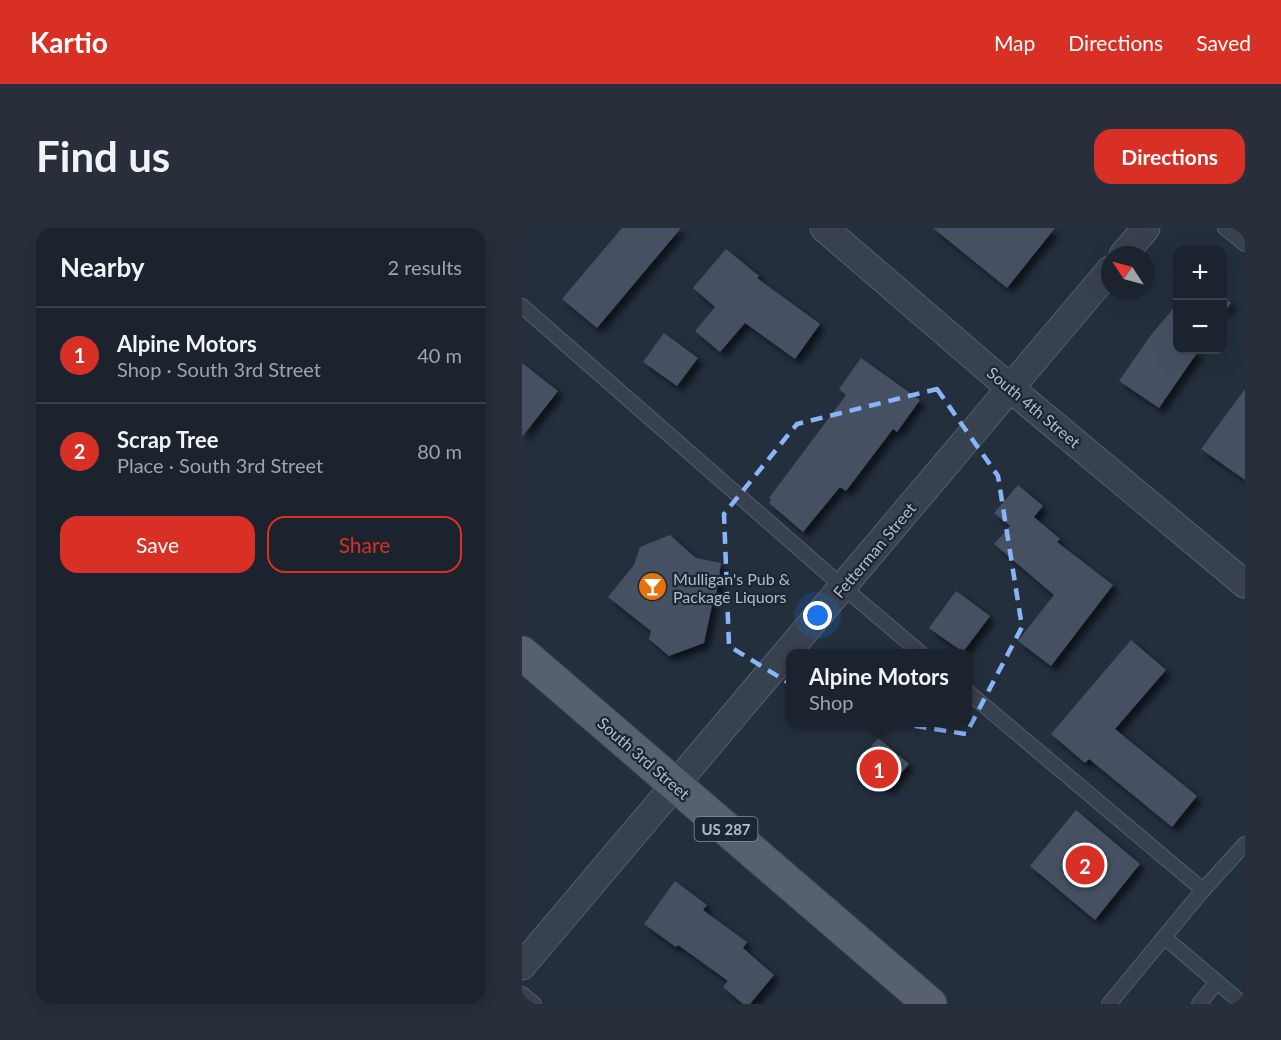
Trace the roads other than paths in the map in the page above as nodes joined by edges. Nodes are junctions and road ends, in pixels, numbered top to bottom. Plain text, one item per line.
1 (824, 228) edge
2 (1146, 228) edge
3 (1225, 228) edge
4 (1245, 244) edge
5 (1131, 246) edge
6 (1101, 281) edge
7 (522, 306) edge
8 (1010, 388) junction
9 (1245, 584) edge
10 (843, 587) junction
11 (790, 649) edge
12 (916, 649) edge
13 (522, 653) edge
14 (786, 654) edge
15 (972, 695) edge
16 (675, 785) junction
17 (1245, 844) edge
18 (1203, 890) junction
19 (1164, 937) junction
20 (522, 966) edge
21 (1217, 982) junction
22 (522, 994) edge
23 (534, 1004) edge
24 (930, 1004) edge
25 (1109, 1004) edge
26 (1199, 1004) edge
27 (1243, 1004) edge

1 - 8 street, South 4th Street
2 - 5 street
3 - 4 lane
6 - 8 street, Fetterman Street
7 - 10 lane
8 - 9 street, South 4th Street
8 - 10 street, Fetterman Street
10 - 11 street, Fetterman Street
10 - 12 lane
13 - 16 main road, South 3rd Street / US 287
14 - 16 street, Fetterman Street
15 - 18 lane
16 - 20 street, Fetterman Street
16 - 24 main road, South 3rd Street / US 287
17 - 18 lane
18 - 19 lane
19 - 21 lane
19 - 25 lane
21 - 26 lane
21 - 27 lane
22 - 23 lane

